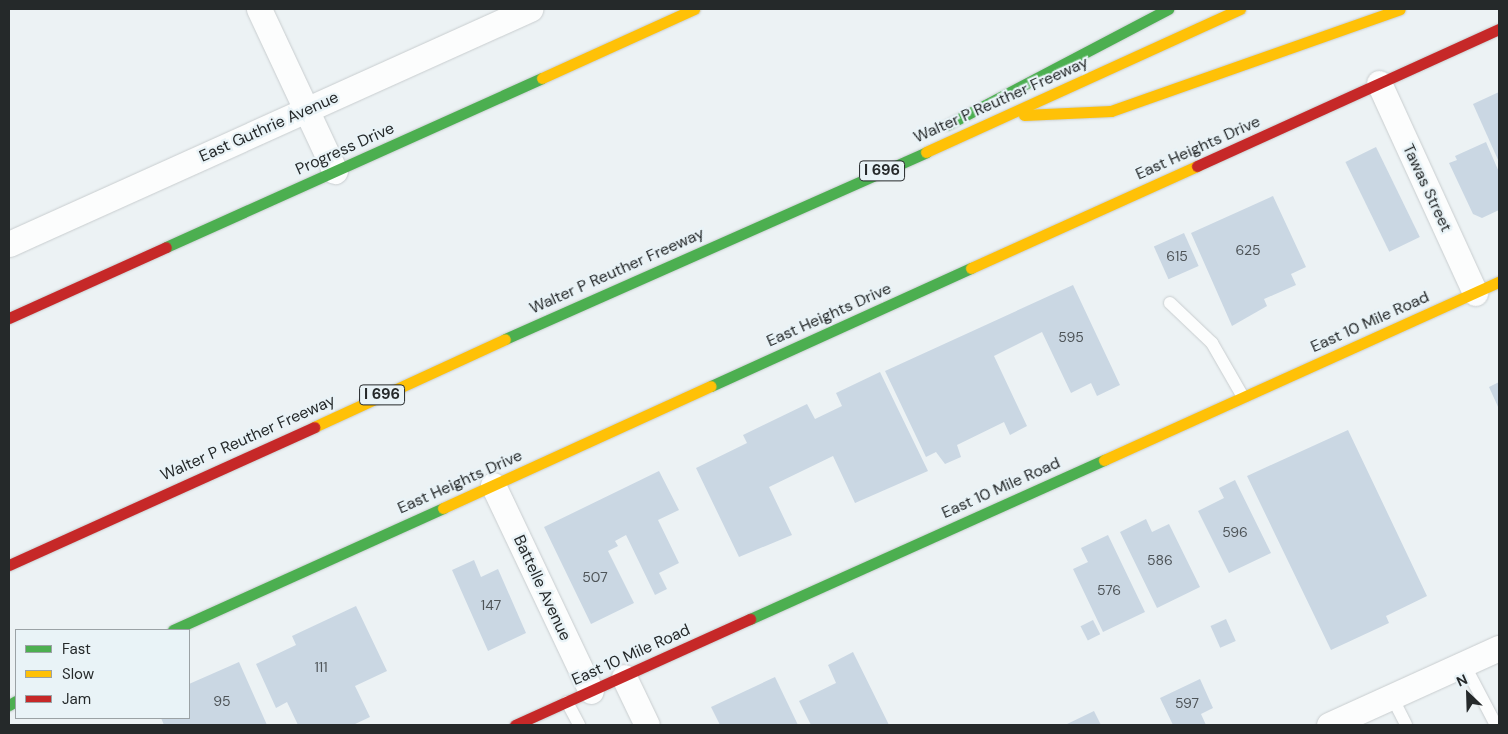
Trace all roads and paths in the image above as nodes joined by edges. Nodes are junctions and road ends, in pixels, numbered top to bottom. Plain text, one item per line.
1 (259, 9) edge
2 (530, 9) edge
3 (694, 9) edge
4 (1168, 9) edge
5 (1240, 9) edge
6 (1400, 9) edge
7 (1499, 29) edge
8 (1379, 83) junction
9 (308, 109) junction
10 (1010, 116) junction
11 (940, 129) dead end
12 (896, 152) dead end
13 (335, 171) junction
14 (755, 226) junction
15 (9, 244) edge
16 (1499, 282) edge
17 (1475, 293) junction
18 (1170, 303) dead end
19 (9, 318) edge
20 (1242, 397) junction
21 (493, 485) junction
22 (9, 565) edge
23 (175, 629) edge
24 (1499, 648) edge
25 (1464, 664) junction
26 (624, 677) junction
27 (591, 691) junction
28 (1392, 697) junction
29 (567, 702) junction
30 (516, 725) edge
31 (578, 725) edge
32 (647, 725) edge
33 (1328, 725) edge
34 (1406, 725) edge
35 (1496, 725) edge

1 - 9 street
2 - 9 street, East Guthrie Avenue
3 - 13 main road, Progress Drive
4 - 11 main road
5 - 10 main road, Walter P Reuther Freeway / I 696
6 - 10 main road
7 - 8 main road, East Heights Drive
8 - 17 street, Tawas Street
8 - 21 main road, East Heights Drive
9 - 13 street
9 - 15 street, East Guthrie Avenue
10 - 14 main road, Walter P Reuther Freeway / I 696
12 - 14 main road
13 - 19 main road, Progress Drive
14 - 22 main road, Walter P Reuther Freeway / I 696
16 - 17 main road, East 10 Mile Road
17 - 20 main road, East 10 Mile Road
18 - 20 lane
20 - 26 main road, East 10 Mile Road
21 - 23 main road, East Heights Drive
21 - 27 street, Battelle Avenue
24 - 25 street
25 - 28 street
25 - 35 lane
26 - 27 main road, East 10 Mile Road
26 - 32 street
27 - 29 main road, East 10 Mile Road
28 - 33 street
28 - 34 lane
29 - 30 main road, East 10 Mile Road
29 - 31 lane

